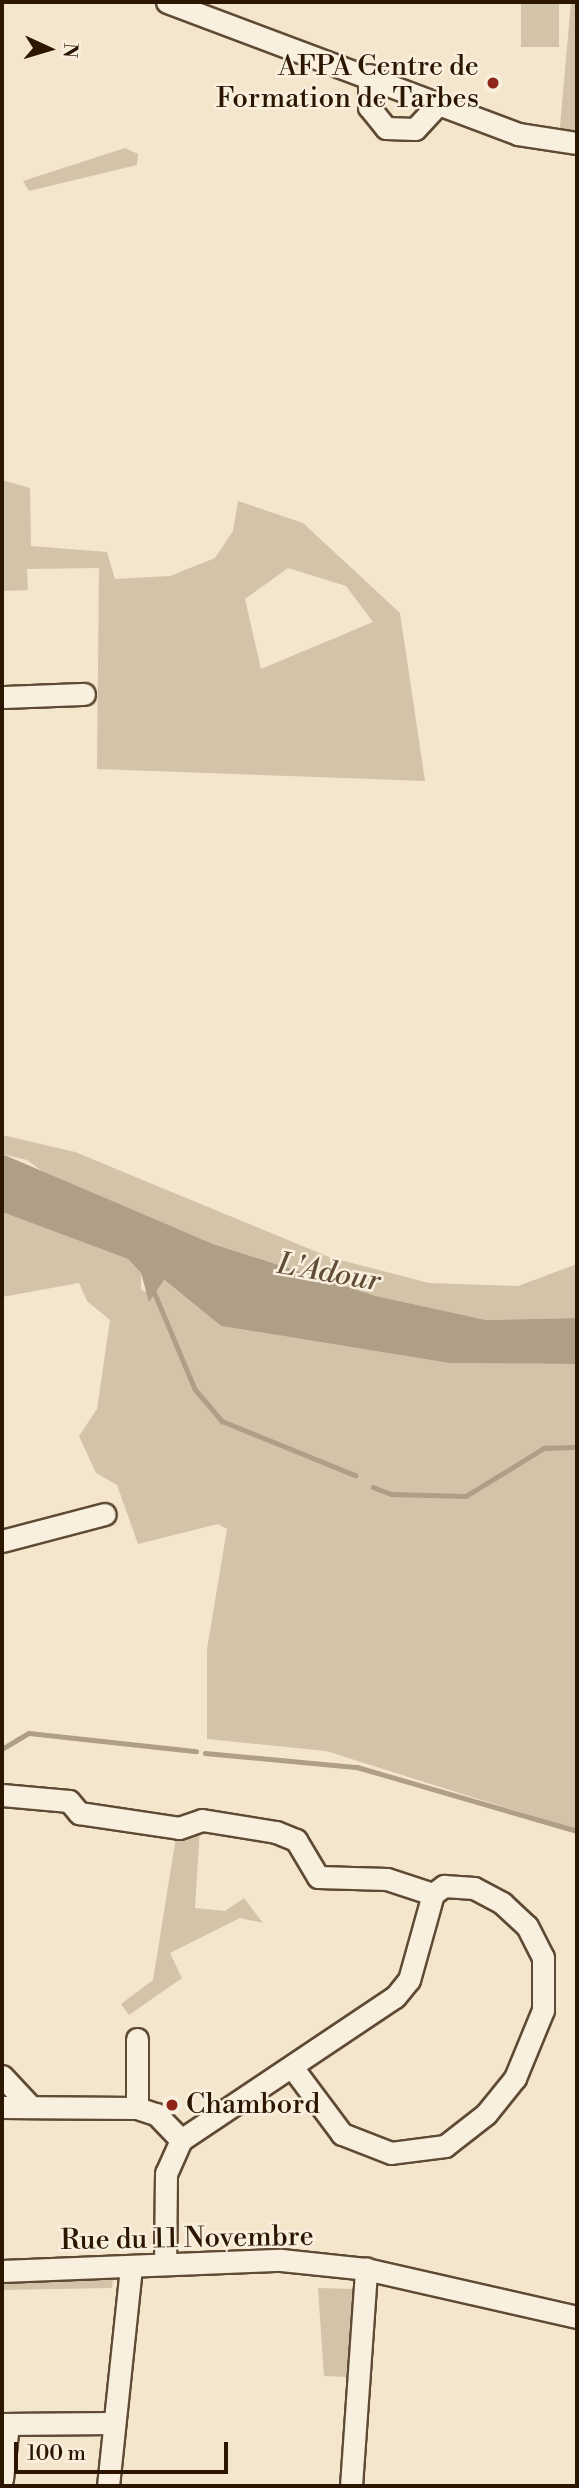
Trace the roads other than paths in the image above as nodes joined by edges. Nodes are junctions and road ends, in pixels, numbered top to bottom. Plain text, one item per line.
1 (167, 2) edge
2 (214, 9) edge
3 (369, 75) junction
4 (439, 103) junction
5 (577, 143) edge
6 (85, 694) dead end
7 (2, 697) edge
8 (104, 1514) dead end
9 (2, 1541) edge
10 (2, 1795) edge
11 (433, 1894) junction
12 (137, 2039) dead end
13 (292, 2067) junction
14 (2, 2076) edge
15 (2, 2107) edge
16 (31, 2107) junction
17 (137, 2108) junction
18 (181, 2140) junction
19 (165, 2264) junction
20 (131, 2267) junction
21 (366, 2269) junction
22 (2, 2271) edge
23 (577, 2317) edge
24 (114, 2423) junction
25 (5, 2424) edge
26 (2, 2479) edge
27 (108, 2486) edge
28 (351, 2486) edge

1 - 2 street
2 - 3 street
3 - 4 street
3 - 4 street
4 - 5 street
6 - 7 street
8 - 9 street
10 - 11 street
11 - 13 street
11 - 13 street
12 - 17 street
13 - 18 street
14 - 16 street
15 - 16 street
16 - 17 street
17 - 18 street
18 - 19 street
19 - 20 street, Rue du 11 Novembre
19 - 21 street, Rue du 11 Novembre
20 - 22 street, Rue du 11 Novembre
20 - 24 street
21 - 23 street, Rue du 11 Novembre
21 - 28 street
24 - 25 street
24 - 27 street
25 - 26 street

